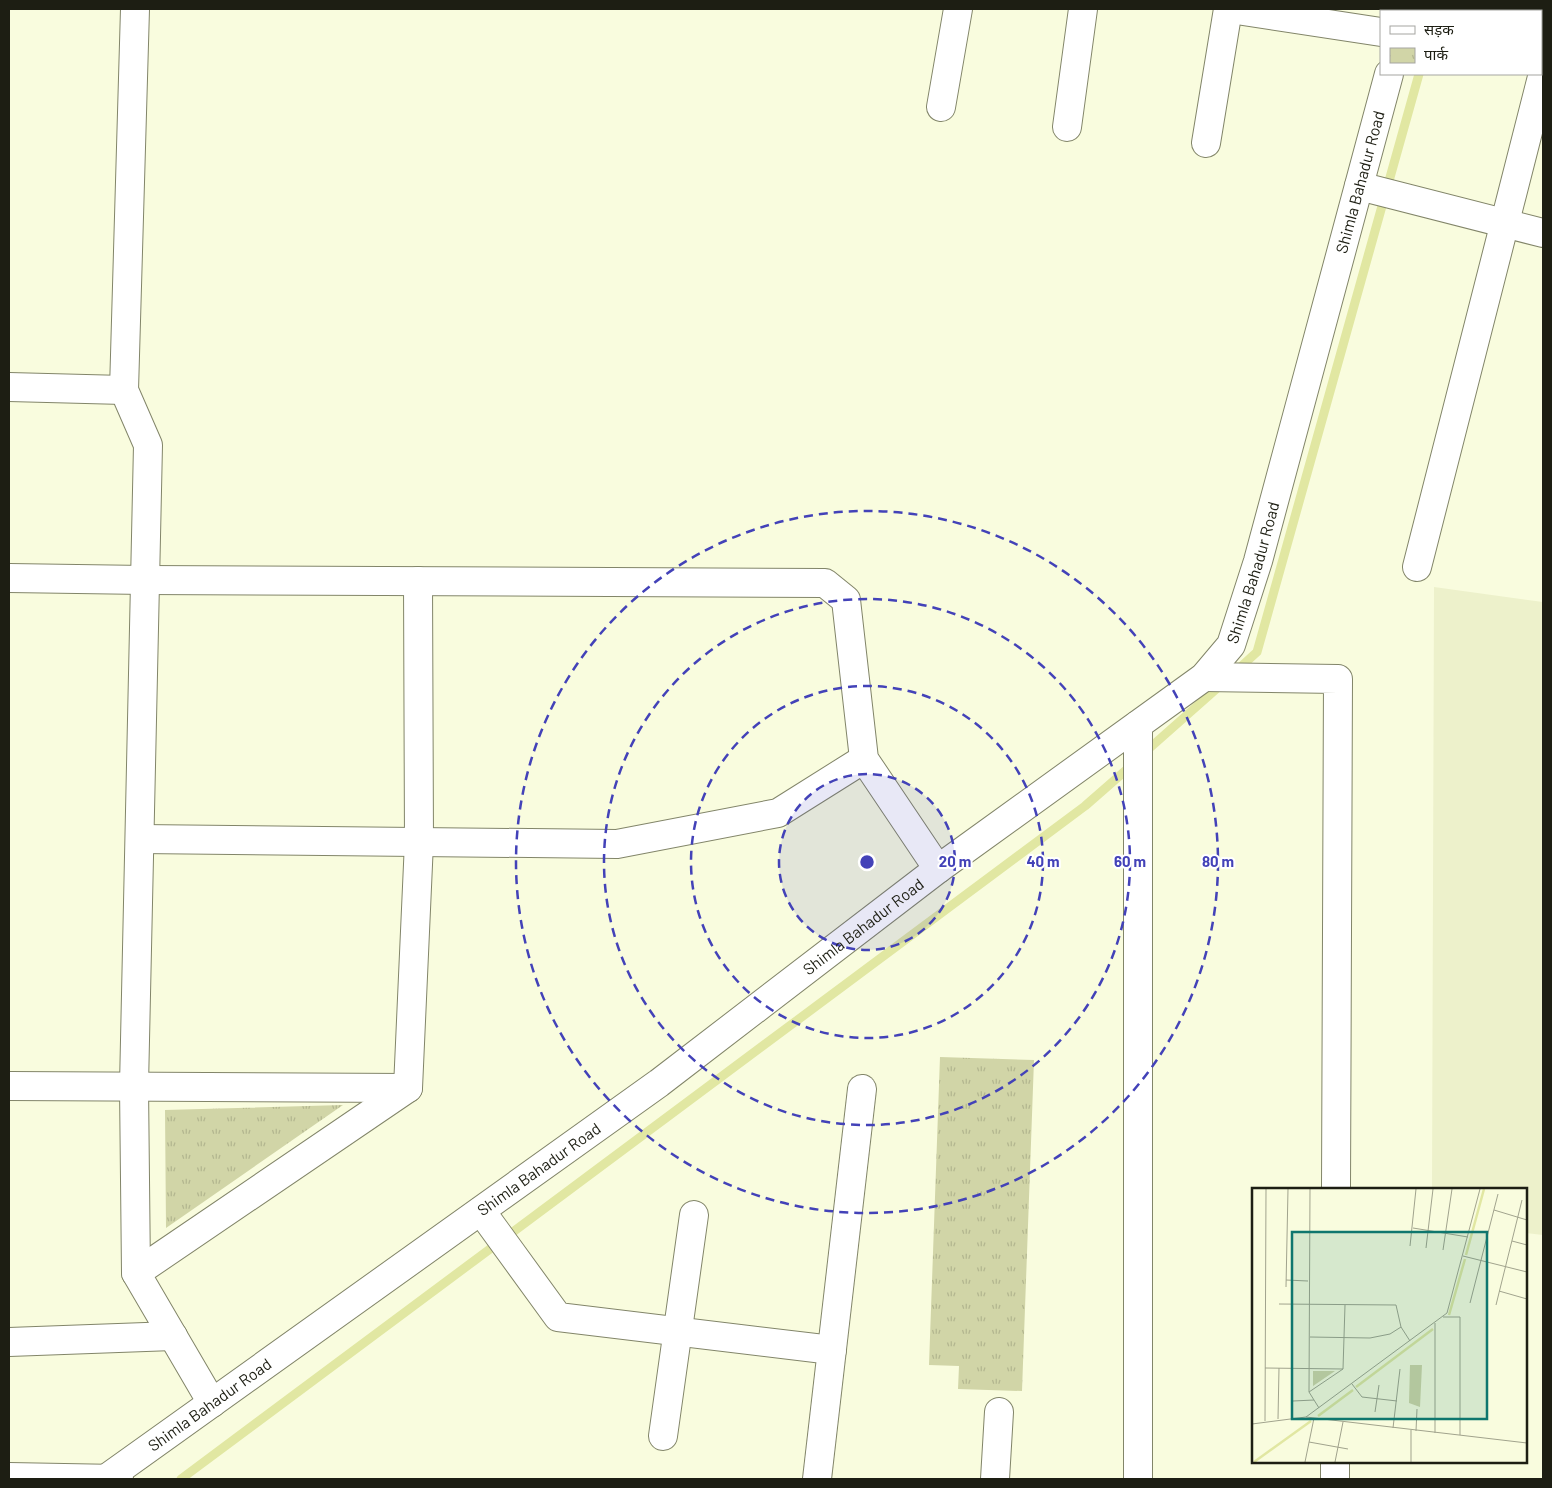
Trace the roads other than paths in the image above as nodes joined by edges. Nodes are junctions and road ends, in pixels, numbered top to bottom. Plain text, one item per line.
1 (135, 9) edge
2 (958, 9) edge
3 (1083, 9) edge
4 (1229, 9) edge
5 (1380, 32) edge
6 (1543, 73) edge
7 (1389, 75) edge
8 (941, 107) dead end
9 (1067, 127) dead end
10 (1206, 143) dead end
11 (1359, 186) junction
12 (1504, 224) junction
13 (1543, 233) edge
14 (9, 387) edge
15 (124, 390) junction
16 (1417, 567) dead end
17 (9, 578) edge
18 (146, 580) junction
19 (418, 581) junction
20 (1204, 677) junction
21 (1138, 725) junction
22 (864, 759) junction
23 (140, 839) junction
24 (419, 842) junction
25 (938, 869) junction
26 (9, 1086) edge
27 (134, 1086) junction
28 (408, 1088) junction
29 (862, 1089) dead end
30 (1336, 1188) edge
31 (481, 1211) junction
32 (694, 1215) dead end
33 (136, 1273) junction
34 (676, 1331) junction
35 (173, 1336) junction
36 (9, 1342) edge
37 (832, 1350) junction
38 (212, 1403) junction
39 (999, 1412) dead end
40 (662, 1436) dead end
41 (1335, 1463) edge
42 (9, 1477) edge
43 (113, 1479) edge
44 (817, 1479) edge
45 (995, 1479) edge
46 (1138, 1479) edge
47 (1335, 1479) edge

1 - 15 street
2 - 8 street
3 - 9 street
4 - 5 street
4 - 10 street
6 - 12 street
7 - 11 street, Shimla Bahadur Road
11 - 12 street
11 - 20 street, Shimla Bahadur Road
12 - 13 street
12 - 16 street
14 - 15 street
15 - 18 street
17 - 18 street
18 - 19 street
18 - 23 street
19 - 22 street
19 - 24 street
20 - 21 street, Shimla Bahadur Road
20 - 30 street
21 - 25 street, Shimla Bahadur Road
21 - 46 street
22 - 24 street
22 - 25 street
23 - 24 street
23 - 27 street
24 - 28 street
25 - 31 street, Shimla Bahadur Road
26 - 27 street
27 - 28 street
27 - 33 street
28 - 33 street
29 - 37 street
31 - 34 street
31 - 38 street, Shimla Bahadur Road
32 - 34 street
33 - 35 street
34 - 37 street
34 - 40 street
35 - 36 street
35 - 38 street
37 - 44 street
38 - 43 street, Shimla Bahadur Road
39 - 45 street
41 - 47 street
42 - 43 street

